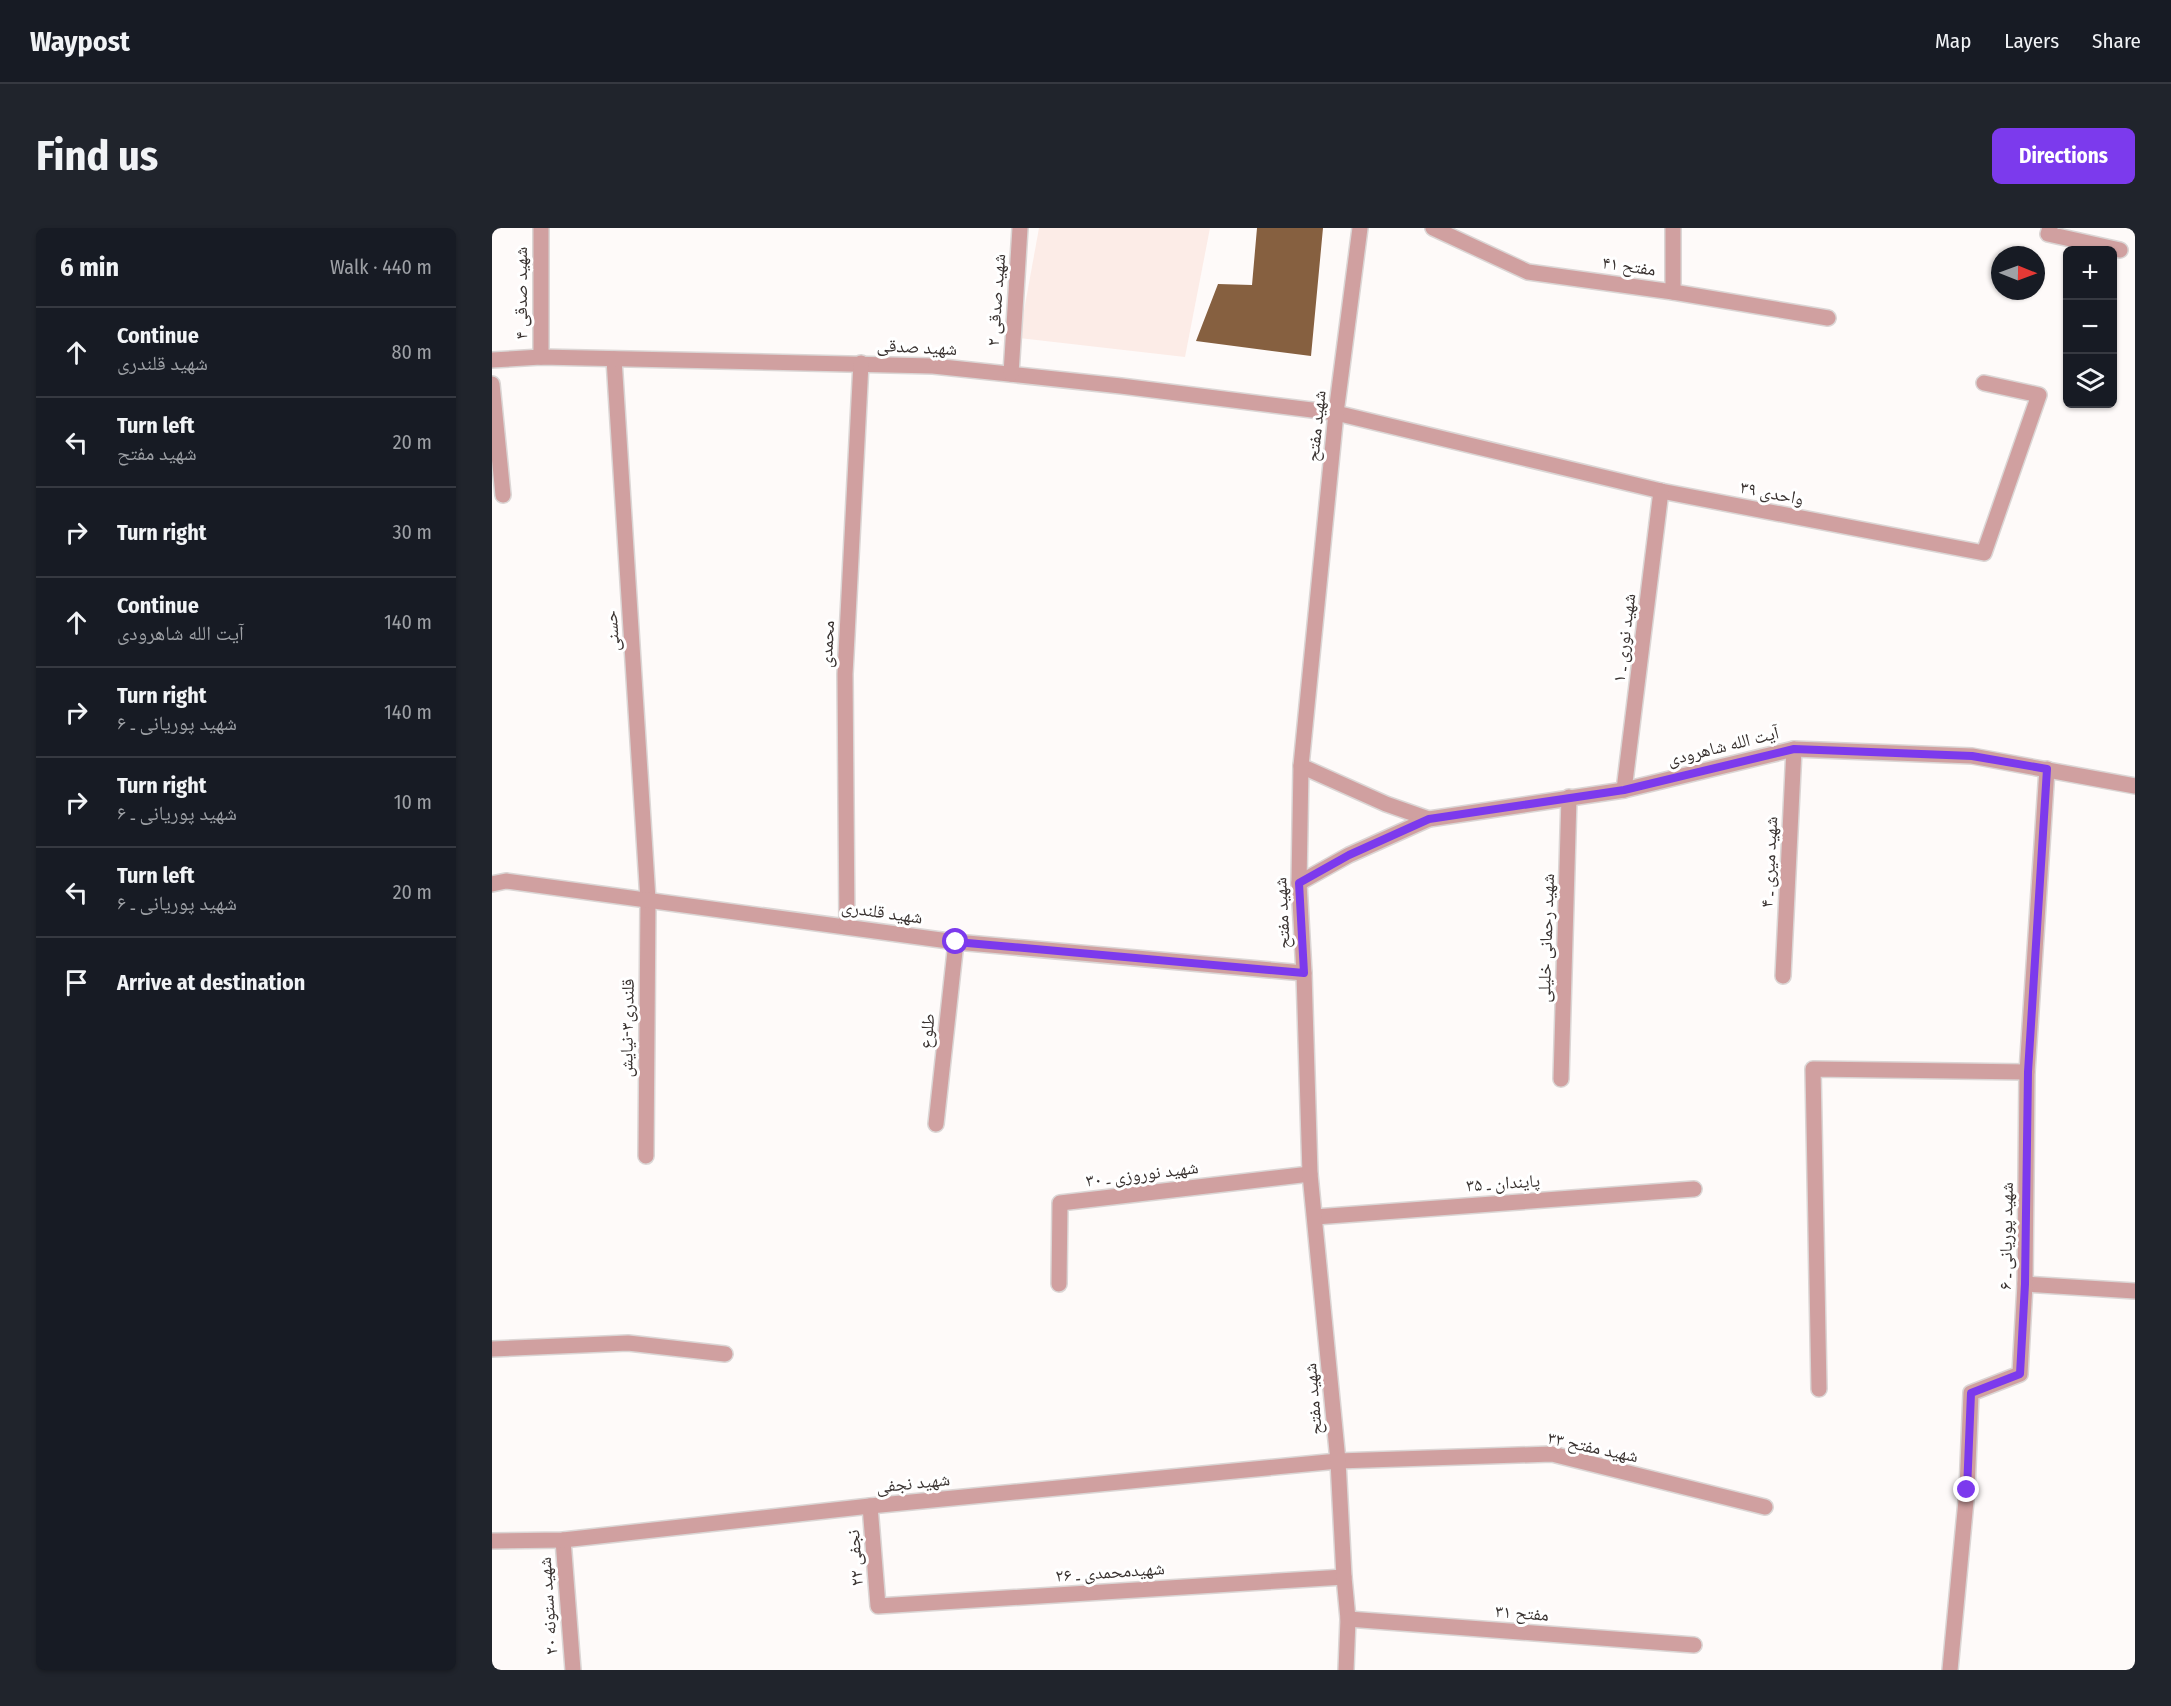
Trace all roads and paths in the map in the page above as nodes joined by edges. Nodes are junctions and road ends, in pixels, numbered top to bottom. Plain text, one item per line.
1 (541, 228) edge
2 (1020, 228) edge
3 (1360, 228) edge
4 (1433, 228) edge
5 (1673, 228) edge
6 (2050, 228) edge
7 (2120, 250) dead end
8 (1673, 292) junction
9 (1828, 318) dead end
10 (541, 357) junction
11 (614, 359) junction
12 (492, 360) edge
13 (861, 363) junction
14 (1011, 374) junction
15 (1984, 382) dead end
16 (492, 384) edge
17 (1336, 413) junction
18 (1661, 491) junction
19 (503, 495) dead end
20 (1794, 749) junction
21 (1301, 766) junction
22 (2047, 769) junction
23 (2135, 786) edge
24 (1624, 790) junction
25 (1569, 797) junction
26 (1429, 819) junction
27 (1299, 883) junction
28 (492, 884) edge
29 (648, 900) junction
30 (847, 927) junction
31 (956, 942) junction
32 (1304, 973) junction
33 (1783, 976) dead end
34 (2028, 1072) junction
35 (1561, 1079) dead end
36 (936, 1124) dead end
37 (646, 1156) dead end
38 (1310, 1174) junction
39 (1694, 1189) dead end
40 (1315, 1217) junction
41 (1059, 1284) dead end
42 (2025, 1284) junction
43 (2135, 1291) edge
44 (492, 1348) edge
45 (725, 1354) dead end
46 (1819, 1389) dead end
47 (1338, 1461) junction
48 (870, 1506) junction
49 (1765, 1507) dead end
50 (563, 1540) junction
51 (492, 1541) edge
52 (1344, 1577) junction
53 (878, 1606) joint
54 (1348, 1619) junction
55 (1694, 1645) dead end
56 (573, 1670) edge
57 (1346, 1670) edge
58 (1950, 1670) edge

1 - 10 street, شهید صدقی ۴
2 - 14 street, شهید صدقی ۲
3 - 17 street, شهید مفتح
4 - 8 street, مفتح ۴۱
5 - 8 street
6 - 7 street
8 - 9 street, مفتح ۴۱
10 - 11 street, شهید صدقی
10 - 12 street, شهید صدقی
11 - 13 street, شهید صدقی
11 - 29 street, حسنی
13 - 14 street, شهید صدقی
13 - 30 street, محمدی
14 - 17 street, شهید صدقی
15 - 18 street, واحدی ۳۹
16 - 19 street
17 - 18 street, واحدی ۳۹
17 - 21 street, شهید مفتح
18 - 24 street, شهید نوری ـ ۱
20 - 22 street, آیت الله شاهرودی
20 - 24 street, آیت الله شاهرودی
20 - 33 street, شهید میری ـ ۴
21 - 26 street
21 - 27 street, شهید مفتح
22 - 23 street, آیت الله شاهرودی
22 - 34 street, شهید پوریانی ـ ۶
24 - 25 street, آیت الله شاهرودی
25 - 26 street, آیت الله شاهرودی
25 - 35 street, شهید رحمانی خلیلی
26 - 27 street
27 - 32 street, شهید مفتح
28 - 29 street, شهید قلندری
29 - 30 street, شهید قلندری
29 - 37 street, قلندری۳-نیایش
30 - 31 street, شهید قلندری
31 - 32 street, شهید قلندری
31 - 36 street, طلوع
32 - 38 street, شهید مفتح
34 - 42 street, شهید پوریانی ـ ۶
34 - 46 street
38 - 40 street, شهید مفتح
38 - 41 street, شهید نوروزی ـ ۳۰
39 - 40 street, پایندان ـ ۳۵
40 - 47 street, شهید مفتح
42 - 43 street
42 - 58 street, شهید پوریانی ـ ۶
44 - 45 street
47 - 48 street, شهید نجفی
47 - 49 street, شهید مفتح ۳۳
47 - 52 street, شهید مفتح
48 - 50 street, شهید نجفی
48 - 53 street, نجفی ۲۲
50 - 51 street, شهید نجفی
50 - 56 street, شهید ستونه ۲۰
52 - 53 street, شهیدمحمدی ـ ۲۶
52 - 54 street, شهید مفتح
54 - 55 street, مفتح ۳۱
54 - 57 street, شهید مفتح

